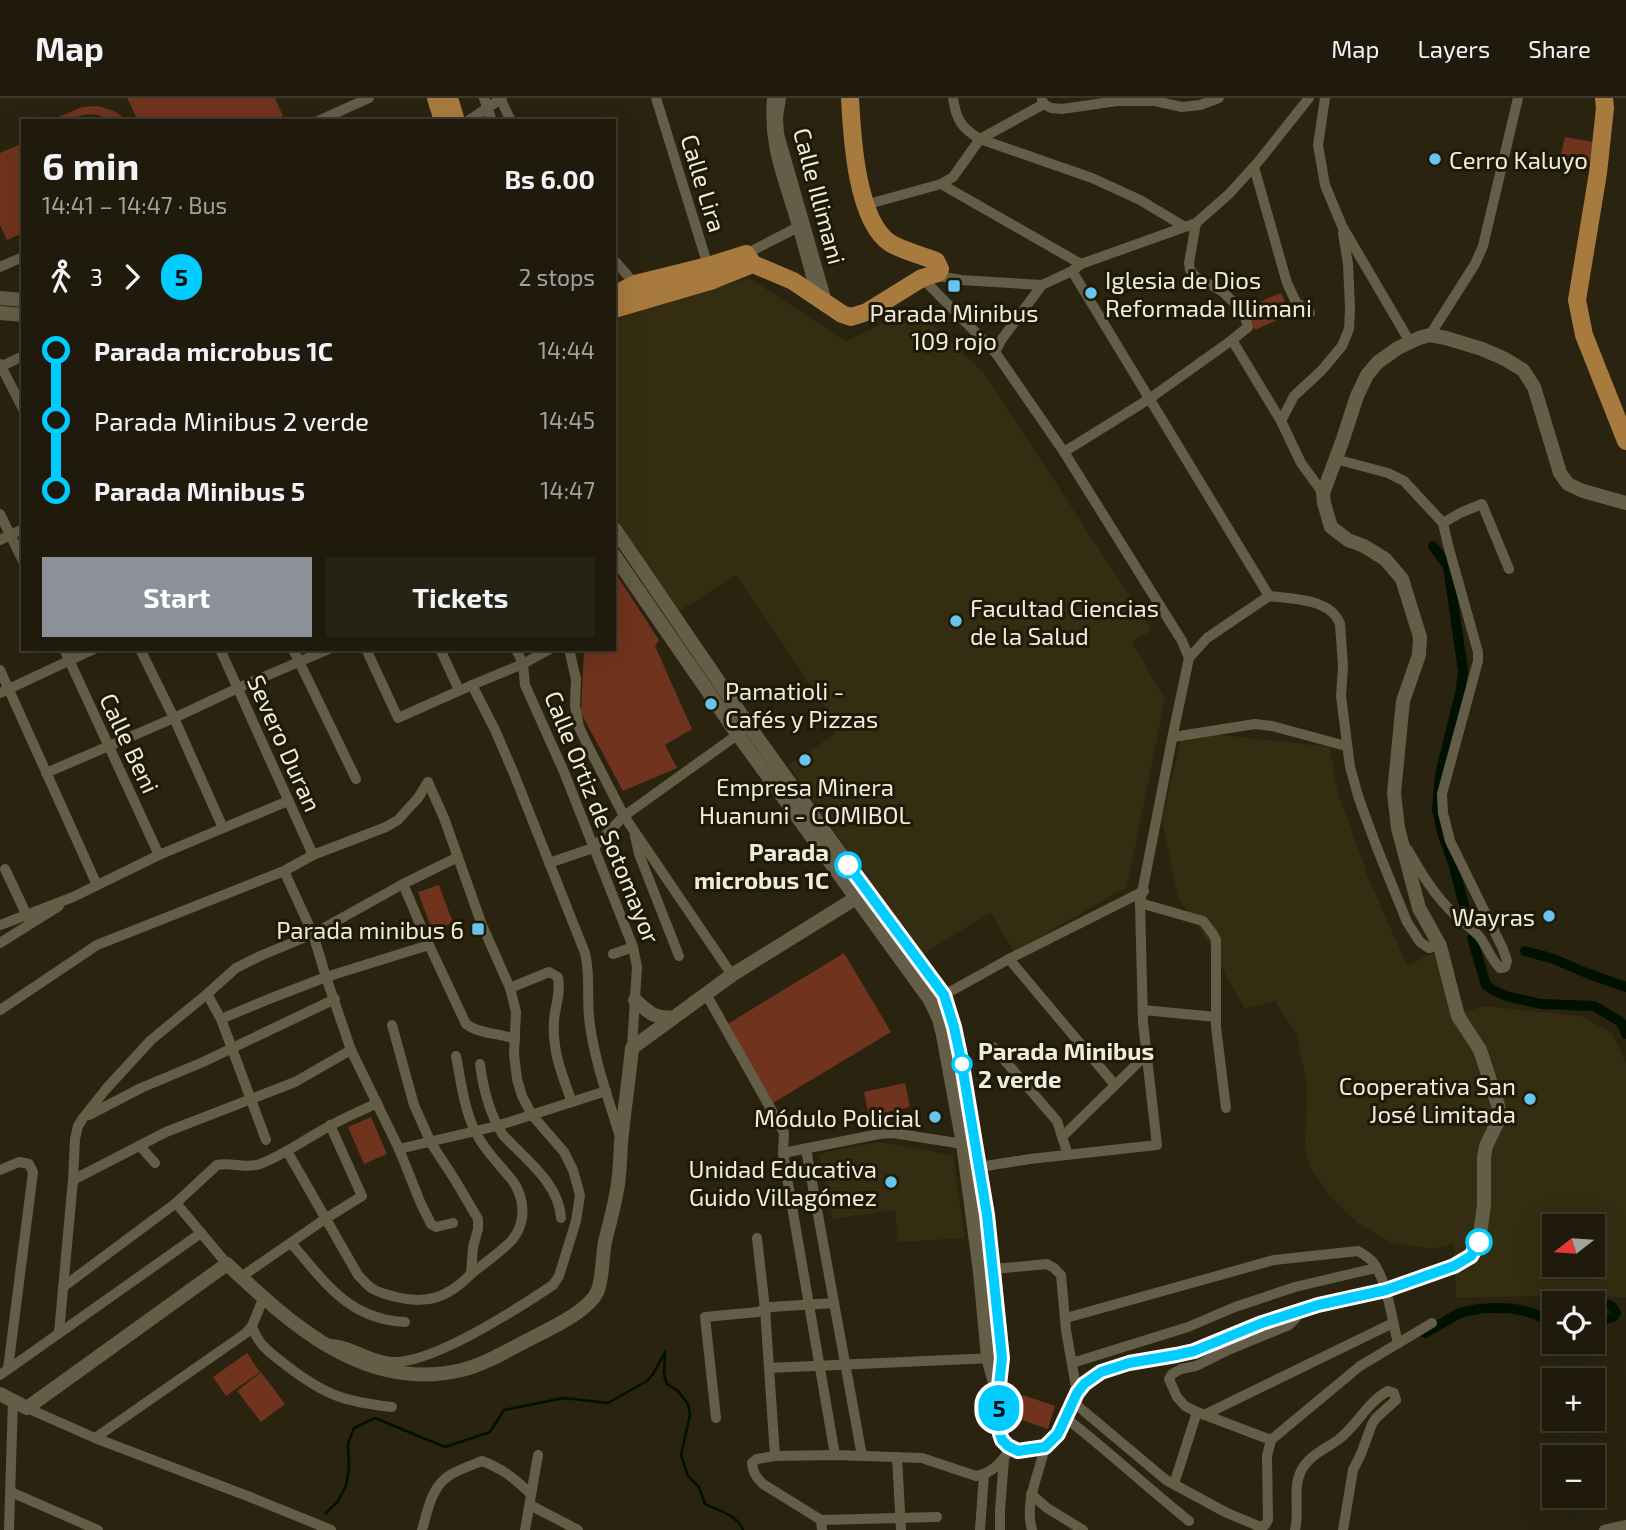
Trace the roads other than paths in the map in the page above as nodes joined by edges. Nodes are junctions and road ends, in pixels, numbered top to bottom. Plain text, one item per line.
1 (369, 98) edge
2 (436, 98) edge
3 (449, 98) edge
4 (501, 98) edge
5 (656, 98) edge
6 (772, 98) edge
7 (781, 98) edge
8 (849, 98) edge
9 (953, 98) edge
10 (1219, 98) edge
11 (1309, 98) edge
12 (1325, 98) edge
13 (1518, 98) edge
14 (1604, 98) edge
15 (1043, 101) edge
16 (486, 103) edge
17 (322, 119) edge
18 (442, 119) edge
19 (455, 119) edge
20 (470, 119) edge
21 (510, 119) edge
22 (980, 139) junction
23 (1254, 167) junction
24 (941, 184) junction
25 (865, 205) junction
26 (1196, 223) junction
27 (801, 225) junction
28 (1342, 226) junction
29 (1185, 227) junction
30 (21, 258) edge
31 (750, 259) junction
32 (616, 262) edge
33 (0, 267) edge
34 (1076, 267) junction
35 (930, 271) junction
36 (710, 273) junction
37 (635, 284) junction
38 (1042, 285) junction
39 (616, 294) edge
40 (0, 298) edge
41 (21, 300) edge
42 (643, 301) junction
43 (822, 302) junction
44 (616, 308) edge
45 (0, 313) edge
46 (1310, 313) dead end
47 (21, 315) edge
48 (1430, 334) junction
49 (1232, 340) junction
50 (1410, 342) junction
51 (995, 352) junction
52 (21, 357) edge
53 (0, 366) edge
54 (1149, 399) junction
55 (21, 405) edge
56 (1281, 421) junction
57 (1626, 441) edge
58 (1064, 452) junction
59 (1335, 459) junction
60 (1323, 493) junction
61 (1626, 503) edge
62 (0, 514) edge
63 (1443, 523) junction
64 (21, 530) edge
65 (616, 531) edge
66 (5, 538) edge
67 (21, 558) edge
68 (616, 558) edge
69 (1509, 569) dead end
70 (1269, 596) junction
71 (65, 651) edge
72 (90, 651) edge
73 (141, 651) edge
74 (221, 651) edge
75 (294, 651) edge
76 (325, 651) edge
77 (367, 651) edge
78 (441, 651) edge
79 (517, 651) edge
80 (546, 651) edge
81 (569, 651) edge
82 (1189, 658) junction
83 (69, 661) junction
84 (299, 663) junction
85 (523, 664) junction
86 (0, 670) edge
87 (472, 685) junction
88 (237, 688) junction
89 (459, 690) junction
90 (5, 691) edge
91 (174, 718) junction
92 (743, 731) junction
93 (1173, 737) junction
94 (1346, 746) junction
95 (108, 747) junction
96 (46, 773) junction
97 (356, 779) dead end
98 (288, 801) junction
99 (624, 816) junction
100 (223, 828) junction
101 (633, 830) junction
102 (1402, 839) junction
103 (593, 848) junction
104 (159, 855) junction
105 (313, 855) junction
106 (458, 857) junction
107 (549, 863) junction
108 (5, 869) dead end
109 (843, 869) junction
110 (284, 871) junction
111 (403, 884) junction
112 (97, 885) junction
113 (1143, 891) junction
114 (856, 898) junction
115 (1140, 903) junction
116 (29, 919) junction
117 (0, 925) edge
118 (313, 934) junction
119 (0, 943) edge
120 (1439, 944) junction
121 (429, 945) junction
122 (634, 947) junction
123 (613, 954) dead end
124 (679, 956) dead end
125 (1009, 959) junction
126 (732, 975) junction
127 (326, 977) junction
128 (510, 988) junction
129 (207, 994) junction
130 (706, 994) junction
131 (937, 997) junction
132 (335, 999) junction
133 (635, 1000) junction
134 (0, 1010) edge
135 (1143, 1010) junction
136 (1216, 1017) junction
137 (673, 1018) junction
138 (221, 1019) junction
139 (392, 1025) dead end
140 (515, 1039) junction
141 (231, 1047) junction
142 (993, 1047) dead end
143 (632, 1048) junction
144 (351, 1050) junction
145 (1147, 1054) junction
146 (456, 1056) dead end
147 (480, 1064) dead end
148 (1115, 1085) junction
149 (606, 1091) junction
150 (251, 1099) junction
151 (572, 1102) junction
152 (377, 1103) junction
153 (1226, 1108) dead end
154 (532, 1115) junction
155 (83, 1118) junction
156 (330, 1125) junction
157 (497, 1126) junction
158 (475, 1132) junction
159 (1062, 1137) junction
160 (267, 1140) dead end
161 (621, 1140) junction
162 (430, 1143) junction
163 (969, 1143) junction
164 (140, 1146) junction
165 (399, 1149) junction
166 (806, 1149) junction
167 (287, 1152) junction
168 (783, 1153) junction
169 (1068, 1155) junction
170 (155, 1163) dead end
171 (973, 1168) junction
172 (0, 1170) edge
173 (74, 1180) junction
174 (176, 1203) junction
175 (561, 1218) dead end
176 (325, 1219) junction
177 (453, 1223) dead end
178 (201, 1234) junction
179 (757, 1238) dead end
180 (291, 1243) junction
181 (984, 1252) junction
182 (227, 1264) junction
183 (1376, 1268) junction
184 (994, 1269) junction
185 (471, 1274) junction
186 (241, 1277) junction
187 (63, 1287) junction
188 (1386, 1290) junction
189 (264, 1299) junction
190 (834, 1303) junction
191 (809, 1305) junction
192 (765, 1309) junction
193 (1300, 1311) junction
194 (1066, 1318) junction
195 (405, 1322) dead end
196 (1393, 1323) junction
197 (1432, 1323) dead end
198 (252, 1326) junction
199 (59, 1333) junction
200 (323, 1343) junction
201 (1398, 1343) junction
202 (995, 1358) junction
203 (1072, 1363) junction
204 (846, 1364) junction
205 (820, 1366) junction
206 (769, 1368) junction
207 (4, 1372) edge
208 (6, 1397) edge
209 (1075, 1398) junction
210 (392, 1407) dead end
211 (27, 1408) junction
212 (1201, 1413) junction
213 (716, 1418) dead end
214 (1066, 1418) junction
215 (95, 1438) junction
216 (1271, 1440) junction
217 (1045, 1447) junction
218 (1007, 1453) junction
219 (538, 1455) dead end
220 (835, 1455) junction
221 (862, 1455) junction
222 (775, 1456) junction
223 (897, 1457) junction
224 (984, 1474) junction
225 (1174, 1484) junction
226 (11, 1492) junction
227 (1031, 1494) junction
228 (530, 1499) junction
229 (937, 1517) dead end
230 (1189, 1521) dead end
231 (0, 1524) edge
232 (901, 1524) edge
233 (821, 1525) edge
234 (1626, 1525) edge
235 (7, 1530) edge
236 (98, 1530) edge
237 (331, 1530) edge
238 (422, 1530) edge
239 (525, 1530) edge
240 (579, 1530) edge
241 (980, 1530) edge
242 (1000, 1530) edge
243 (1032, 1530) edge
244 (1083, 1530) edge
245 (1295, 1530) edge
246 (1343, 1530) edge
247 (1604, 1530) edge

1 - 17 street
2 - 18 main road
3 - 19 main road
4 - 16 street
4 - 21 street
5 - 36 street, Calle Lira
6 - 27 street, Calle Illimani
7 - 27 street, Calle Illimani
8 - 25 main road
9 - 22 street
10 - 15 street
11 - 23 street
12 - 28 street
13 - 48 street
14 - 57 main road
15 - 22 street
16 - 20 street
22 - 24 street
22 - 29 street
23 - 26 street
23 - 46 street
24 - 25 street
24 - 34 street
25 - 35 main road
26 - 29 street
26 - 49 street
27 - 31 street
27 - 43 street, Calle Illimani
28 - 50 street
28 - 56 street
29 - 34 street
30 - 33 street
31 - 36 main road
31 - 43 main road
32 - 37 street
34 - 38 street
34 - 54 street
35 - 38 street
35 - 43 main road
35 - 51 street
36 - 37 main road
36 - 42 main road
37 - 39 main road
37 - 42 street
38 - 51 street
40 - 41 street
42 - 44 main road
45 - 47 street
48 - 50 street
48 - 61 street
49 - 54 street
49 - 56 street
50 - 59 street
51 - 58 street
52 - 53 street
53 - 55 street
54 - 58 street
54 - 70 street
56 - 60 street
58 - 82 street
59 - 60 street
59 - 63 street
60 - 102 street
62 - 66 street
63 - 69 street
63 - 102 street
64 - 66 street
65 - 92 street
66 - 67 street
68 - 92 street
70 - 82 street
70 - 94 street
71 - 83 street, Calle Beni
72 - 83 street
73 - 91 street
74 - 88 street, Severo Duran
75 - 84 street
76 - 84 street
77 - 89 street
78 - 89 street
79 - 85 street, Calle Ortiz de Sotomayor
80 - 85 street
81 - 99 street
82 - 93 street
83 - 90 street
83 - 95 street, Calle Beni
84 - 88 street
84 - 97 street
85 - 87 street
85 - 103 street, Calle Ortiz de Sotomayor
86 - 90 street
87 - 89 street
87 - 107 street
88 - 91 street
88 - 98 street, Severo Duran
90 - 96 street
91 - 95 street
91 - 100 street
92 - 99 street
92 - 109 street
93 - 94 street
93 - 113 street
94 - 120 street
95 - 96 street
95 - 104 street, Calle Beni
96 - 112 street
98 - 100 street
98 - 105 street, Severo Duran
99 - 101 street
99 - 103 street
100 - 104 street
101 - 124 street
101 - 126 street
102 - 120 street
103 - 107 street
103 - 122 street, Calle Ortiz de Sotomayor
104 - 112 street
105 - 106 street
105 - 110 street
106 - 111 street
106 - 128 street
107 - 149 street
108 - 116 street
109 - 114 street
109 - 131 street
110 - 118 street
110 - 134 street
111 - 118 street
111 - 121 street
112 - 116 street
113 - 115 street
113 - 125 street
114 - 126 street
114 - 131 street
115 - 135 street
115 - 136 street
116 - 117 street
116 - 119 street
118 - 127 street
118 - 129 street
120 - 188 street
121 - 127 street
121 - 140 street
122 - 123 street
122 - 133 street, Calle Ortiz de Sotomayor
125 - 131 street
125 - 148 street
126 - 130 street
127 - 132 street
127 - 138 street
128 - 140 street
128 - 151 street
129 - 138 street
129 - 155 street
130 - 137 street
130 - 168 street
131 - 163 street
132 - 141 street
132 - 144 street
133 - 137 street
133 - 143 street, Calle Ortiz de Sotomayor
135 - 136 street
135 - 145 street
136 - 153 street
137 - 143 street
138 - 141 street
139 - 162 street
140 - 154 street
141 - 150 street
141 - 155 street
142 - 159 street
143 - 161 street, Calle Ortiz de Sotomayor
144 - 150 street
144 - 152 street
145 - 148 street
145 - 169 street
146 - 158 street
147 - 157 street
148 - 159 street
149 - 151 street
149 - 161 street
150 - 160 street
150 - 164 street
151 - 154 street
152 - 156 street
152 - 165 street
154 - 157 street
154 - 200 street
155 - 173 street
156 - 167 street
156 - 176 street
157 - 158 street
157 - 175 street
158 - 162 street
158 - 185 street
159 - 169 street
161 - 200 street, Calle Ortiz de Sotomayor
162 - 165 street
162 - 185 street
163 - 166 street
163 - 171 street
164 - 170 street
164 - 173 street
165 - 177 street
166 - 168 street
166 - 190 street
167 - 174 street
167 - 176 street
168 - 191 street
169 - 171 street
171 - 181 street
172 - 207 street
173 - 187 street
174 - 178 street, Calle Ortiz de Sotomayor
174 - 187 street
176 - 180 street
176 - 185 street
178 - 182 street, Calle Ortiz de Sotomayor
178 - 199 street
179 - 192 street
180 - 186 street
180 - 195 street
181 - 184 street
181 - 202 street
182 - 186 street, Calle Ortiz de Sotomayor
182 - 211 street
183 - 188 street
183 - 194 street
183 - 203 street
184 - 194 street
184 - 202 street
186 - 189 street, Calle Ortiz de Sotomayor
187 - 199 street
188 - 193 street
188 - 196 street
189 - 198 street
189 - 200 street, Calle Ortiz de Sotomayor
190 - 191 street
190 - 204 street
191 - 192 street
191 - 205 street
192 - 206 street
192 - 213 street
193 - 209 street
193 - 212 street
194 - 203 street
196 - 201 street
196 - 212 street
197 - 201 street
198 - 210 street
198 - 215 street
199 - 207 street
201 - 216 street
202 - 204 street
202 - 218 street
203 - 209 street
204 - 205 street
204 - 221 street
205 - 206 street
205 - 220 street
206 - 222 street
208 - 211 street
208 - 226 street
209 - 214 street
209 - 225 street
211 - 215 street
212 - 216 street
212 - 225 street
214 - 217 street
214 - 230 street
215 - 237 street
216 - 225 street
217 - 218 street
217 - 227 street
218 - 224 street
218 - 242 street
219 - 228 street
220 - 221 street
220 - 222 street
221 - 223 street
222 - 233 street
223 - 224 street
223 - 232 street
224 - 241 street
226 - 235 street
226 - 236 street
227 - 243 street
227 - 244 street
228 - 238 street
228 - 239 street
228 - 240 street
229 - 232 street
231 - 235 street
232 - 233 street
234 - 247 street
245 - 246 street

